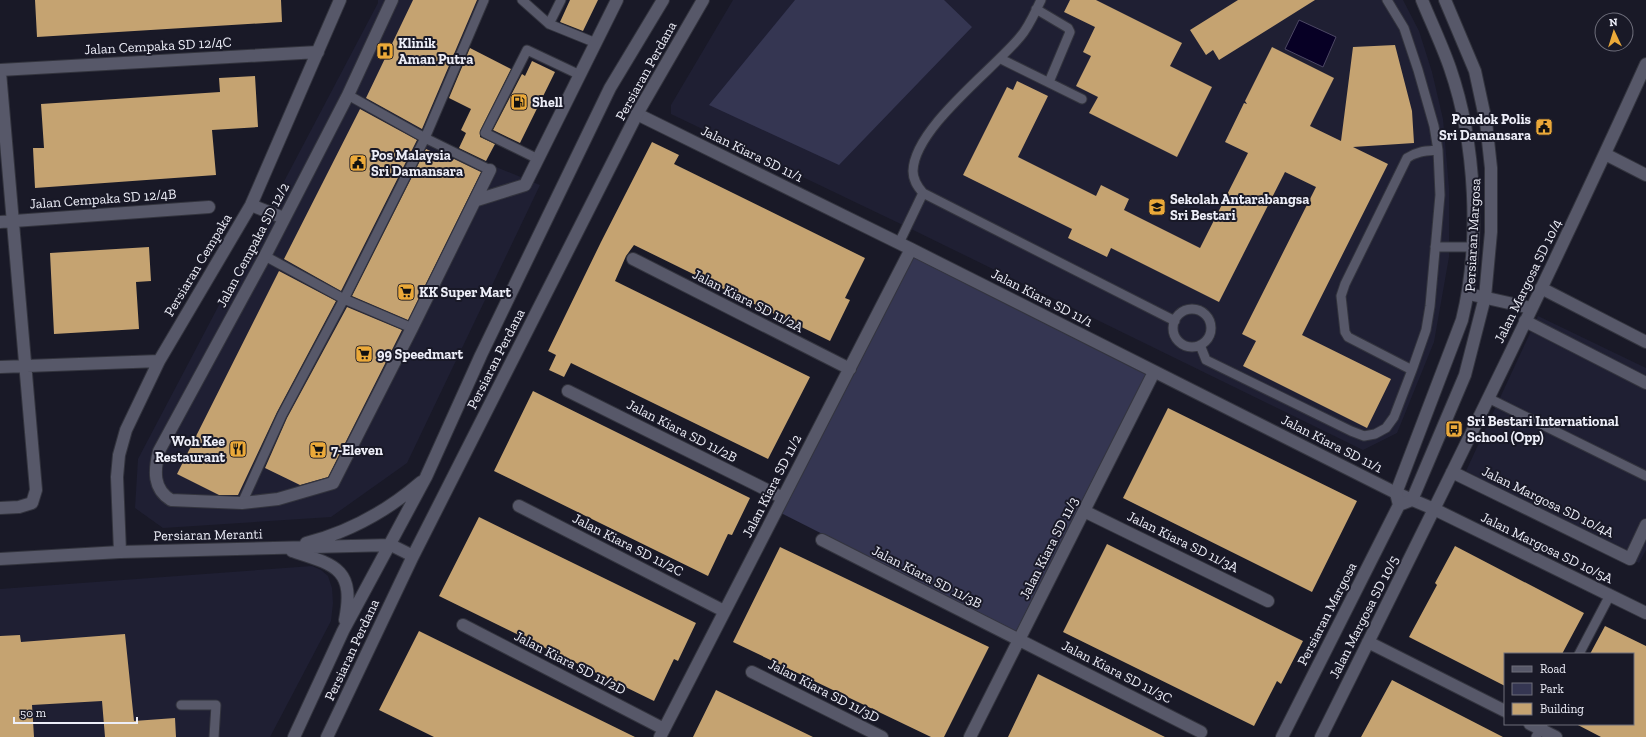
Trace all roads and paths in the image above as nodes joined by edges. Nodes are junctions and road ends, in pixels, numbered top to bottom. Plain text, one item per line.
1 (340, 0) edge
2 (392, 0) edge
3 (484, 0) edge
4 (522, 0) edge
5 (561, 0) edge
6 (618, 0) edge
7 (663, 0) edge
8 (703, 0) edge
9 (1041, 0) edge
10 (1387, 0) edge
11 (1422, 0) edge
12 (1445, 0) edge
13 (1036, 9) junction
14 (549, 24) junction
15 (596, 43) junction
16 (318, 52) junction
17 (1001, 59) junction
18 (1646, 64) edge
19 (0, 71) edge
20 (580, 75) junction
21 (1049, 82) junction
22 (348, 95) junction
23 (1082, 99) dead end
24 (637, 114) junction
25 (425, 138) junction
26 (1438, 150) junction
27 (1605, 154) junction
28 (538, 159) junction
29 (490, 170) joint
30 (1646, 175) edge
31 (923, 193) junction
32 (476, 200) junction
33 (251, 205) junction
34 (209, 207) dead end
35 (284, 218) junction
36 (14, 221) junction
37 (0, 222) edge
38 (899, 243) junction
39 (1435, 247) junction
40 (1472, 247) junction
41 (912, 249) junction
42 (265, 256) junction
43 (633, 259) dead end
44 (1541, 288) junction
45 (1469, 294) junction
46 (1485, 297) junction
47 (344, 299) junction
48 (1531, 308) junction
49 (1175, 321) junction
50 (1525, 321) junction
51 (412, 328) junction
52 (1646, 342) edge
53 (1200, 345) junction
54 (159, 361) junction
55 (26, 366) junction
56 (0, 367) edge
57 (850, 369) junction
58 (1412, 370) junction
59 (1154, 372) junction
60 (1646, 383) edge
61 (568, 390) dead end
62 (1488, 398) junction
63 (1452, 472) junction
64 (1646, 476) edge
65 (426, 477) junction
66 (1396, 493) junction
67 (783, 498) junction
68 (1412, 500) junction
69 (242, 503) junction
70 (1400, 505) junction
71 (519, 506) dead end
72 (0, 508) edge
73 (1434, 509) junction
74 (1084, 511) junction
75 (1646, 525) edge
76 (822, 540) dead end
77 (391, 545) junction
78 (284, 548) junction
79 (120, 552) junction
80 (413, 556) junction
81 (0, 559) edge
82 (1610, 595) junction
83 (1268, 600) dead end
84 (724, 611) junction
85 (1646, 613) edge
86 (462, 625) dead end
87 (343, 631) junction
88 (1019, 640) junction
89 (1368, 642) junction
90 (1580, 653) edge
91 (752, 672) dead end
92 (181, 705) dead end
93 (1504, 711) edge
94 (1537, 729) edge
95 (1201, 732) dead end
96 (662, 733) edge
97 (214, 737) edge
98 (294, 737) edge
99 (328, 737) edge
100 (882, 737) edge
101 (970, 737) edge
102 (1282, 737) edge
103 (1321, 737) edge
104 (1556, 737) edge

1 - 16 street, Persiaran Cempaka
2 - 22 street, Jalan Cempaka SD 12/2
3 - 25 lane
4 - 14 lane
5 - 14 lane
6 - 15 street
7 - 65 street, Persiaran Perdana
8 - 24 street, Persiaran Perdana
9 - 13 lane
10 - 26 lane
11 - 40 street, Persiaran Margosa
12 - 46 street, Persiaran Margosa
13 - 17 lane
13 - 21 lane
14 - 15 lane
15 - 20 street
16 - 19 street, Jalan Cempaka SD 12/4C
16 - 33 street, Persiaran Cempaka
17 - 21 lane
17 - 31 lane
18 - 27 street, Jalan Margosa SD 10/4
19 - 36 street
20 - 28 street
20 - 28 lane
21 - 23 lane
22 - 25 lane
22 - 35 street, Jalan Cempaka SD 12/2
24 - 38 street, Jalan Kiara SD 11/1
24 - 80 street, Persiaran Perdana
25 - 29 lane
25 - 47 lane
26 - 39 lane
26 - 58 lane
27 - 30 street
27 - 44 street, Jalan Margosa SD 10/4
28 - 32 street
29 - 32 street
31 - 38 lane
31 - 49 lane
32 - 51 street
33 - 35 street
33 - 54 street, Persiaran Cempaka
34 - 36 street, Jalan Cempaka SD 12/4B
35 - 42 street, Jalan Cempaka SD 12/2
36 - 37 street, Jalan Cempaka SD 12/4B
36 - 55 street
38 - 41 street, Jalan Kiara SD 11/1
39 - 40 lane
39 - 58 lane
40 - 45 street, Persiaran Margosa
41 - 57 street, Jalan Kiara SD 11/2
41 - 59 street, Jalan Kiara SD 11/1
42 - 47 lane
42 - 69 street, Jalan Cempaka SD 12/2
43 - 57 street, Jalan Kiara SD 11/2A
44 - 48 street, Jalan Margosa SD 10/4
44 - 52 street
45 - 46 street
45 - 66 street, Persiaran Margosa
46 - 48 street
46 - 68 street, Persiaran Margosa
47 - 51 lane
47 - 69 lane
48 - 50 street, Jalan Margosa SD 10/4
49 - 53 lane
49 - 53 lane
50 - 60 street
50 - 62 street, Jalan Margosa SD 10/4
51 - 69 street
53 - 58 lane
54 - 55 street
54 - 79 street, Persiaran Cempaka
55 - 56 street
55 - 72 street
57 - 67 street, Jalan Kiara SD 11/2
59 - 66 street, Jalan Kiara SD 11/1
59 - 74 street, Jalan Kiara SD 11/3
61 - 67 street, Jalan Kiara SD 11/2B
62 - 63 street, Jalan Margosa SD 10/4
62 - 64 lane
63 - 73 street, Jalan Margosa SD 10/4
63 - 75 street, Jalan Margosa SD 10/4A
65 - 77 street, Persiaran Perdana
65 - 78 street
66 - 68 street, Jalan Kiara SD 11/1
66 - 70 street
67 - 84 street, Jalan Kiara SD 11/2
68 - 70 street
68 - 73 street, Jalan Kiara SD 11/1
70 - 102 street, Persiaran Margosa
71 - 84 street, Jalan Kiara SD 11/2C
73 - 82 street, Jalan Margosa SD 10/5A
73 - 89 street, Jalan Margosa SD 10/5
74 - 83 street, Jalan Kiara SD 11/3A
74 - 88 street, Jalan Kiara SD 11/3
76 - 88 street, Jalan Kiara SD 11/3B
77 - 78 street, Persiaran Meranti
77 - 80 street, Persiaran Meranti
77 - 87 street, Persiaran Perdana
78 - 79 street, Persiaran Meranti
78 - 87 street
79 - 81 street, Persiaran Meranti
80 - 99 street, Persiaran Perdana
82 - 85 street, Jalan Margosa SD 10/5A
82 - 90 lane
84 - 96 street, Jalan Kiara SD 11/2
86 - 96 street, Jalan Kiara SD 11/2D
87 - 98 street, Persiaran Perdana
88 - 95 street, Jalan Kiara SD 11/3C
88 - 101 street, Jalan Kiara SD 11/3
89 - 93 street
89 - 103 street, Jalan Margosa SD 10/5
91 - 100 street, Jalan Kiara SD 11/3D
92 - 97 lane
94 - 104 street

